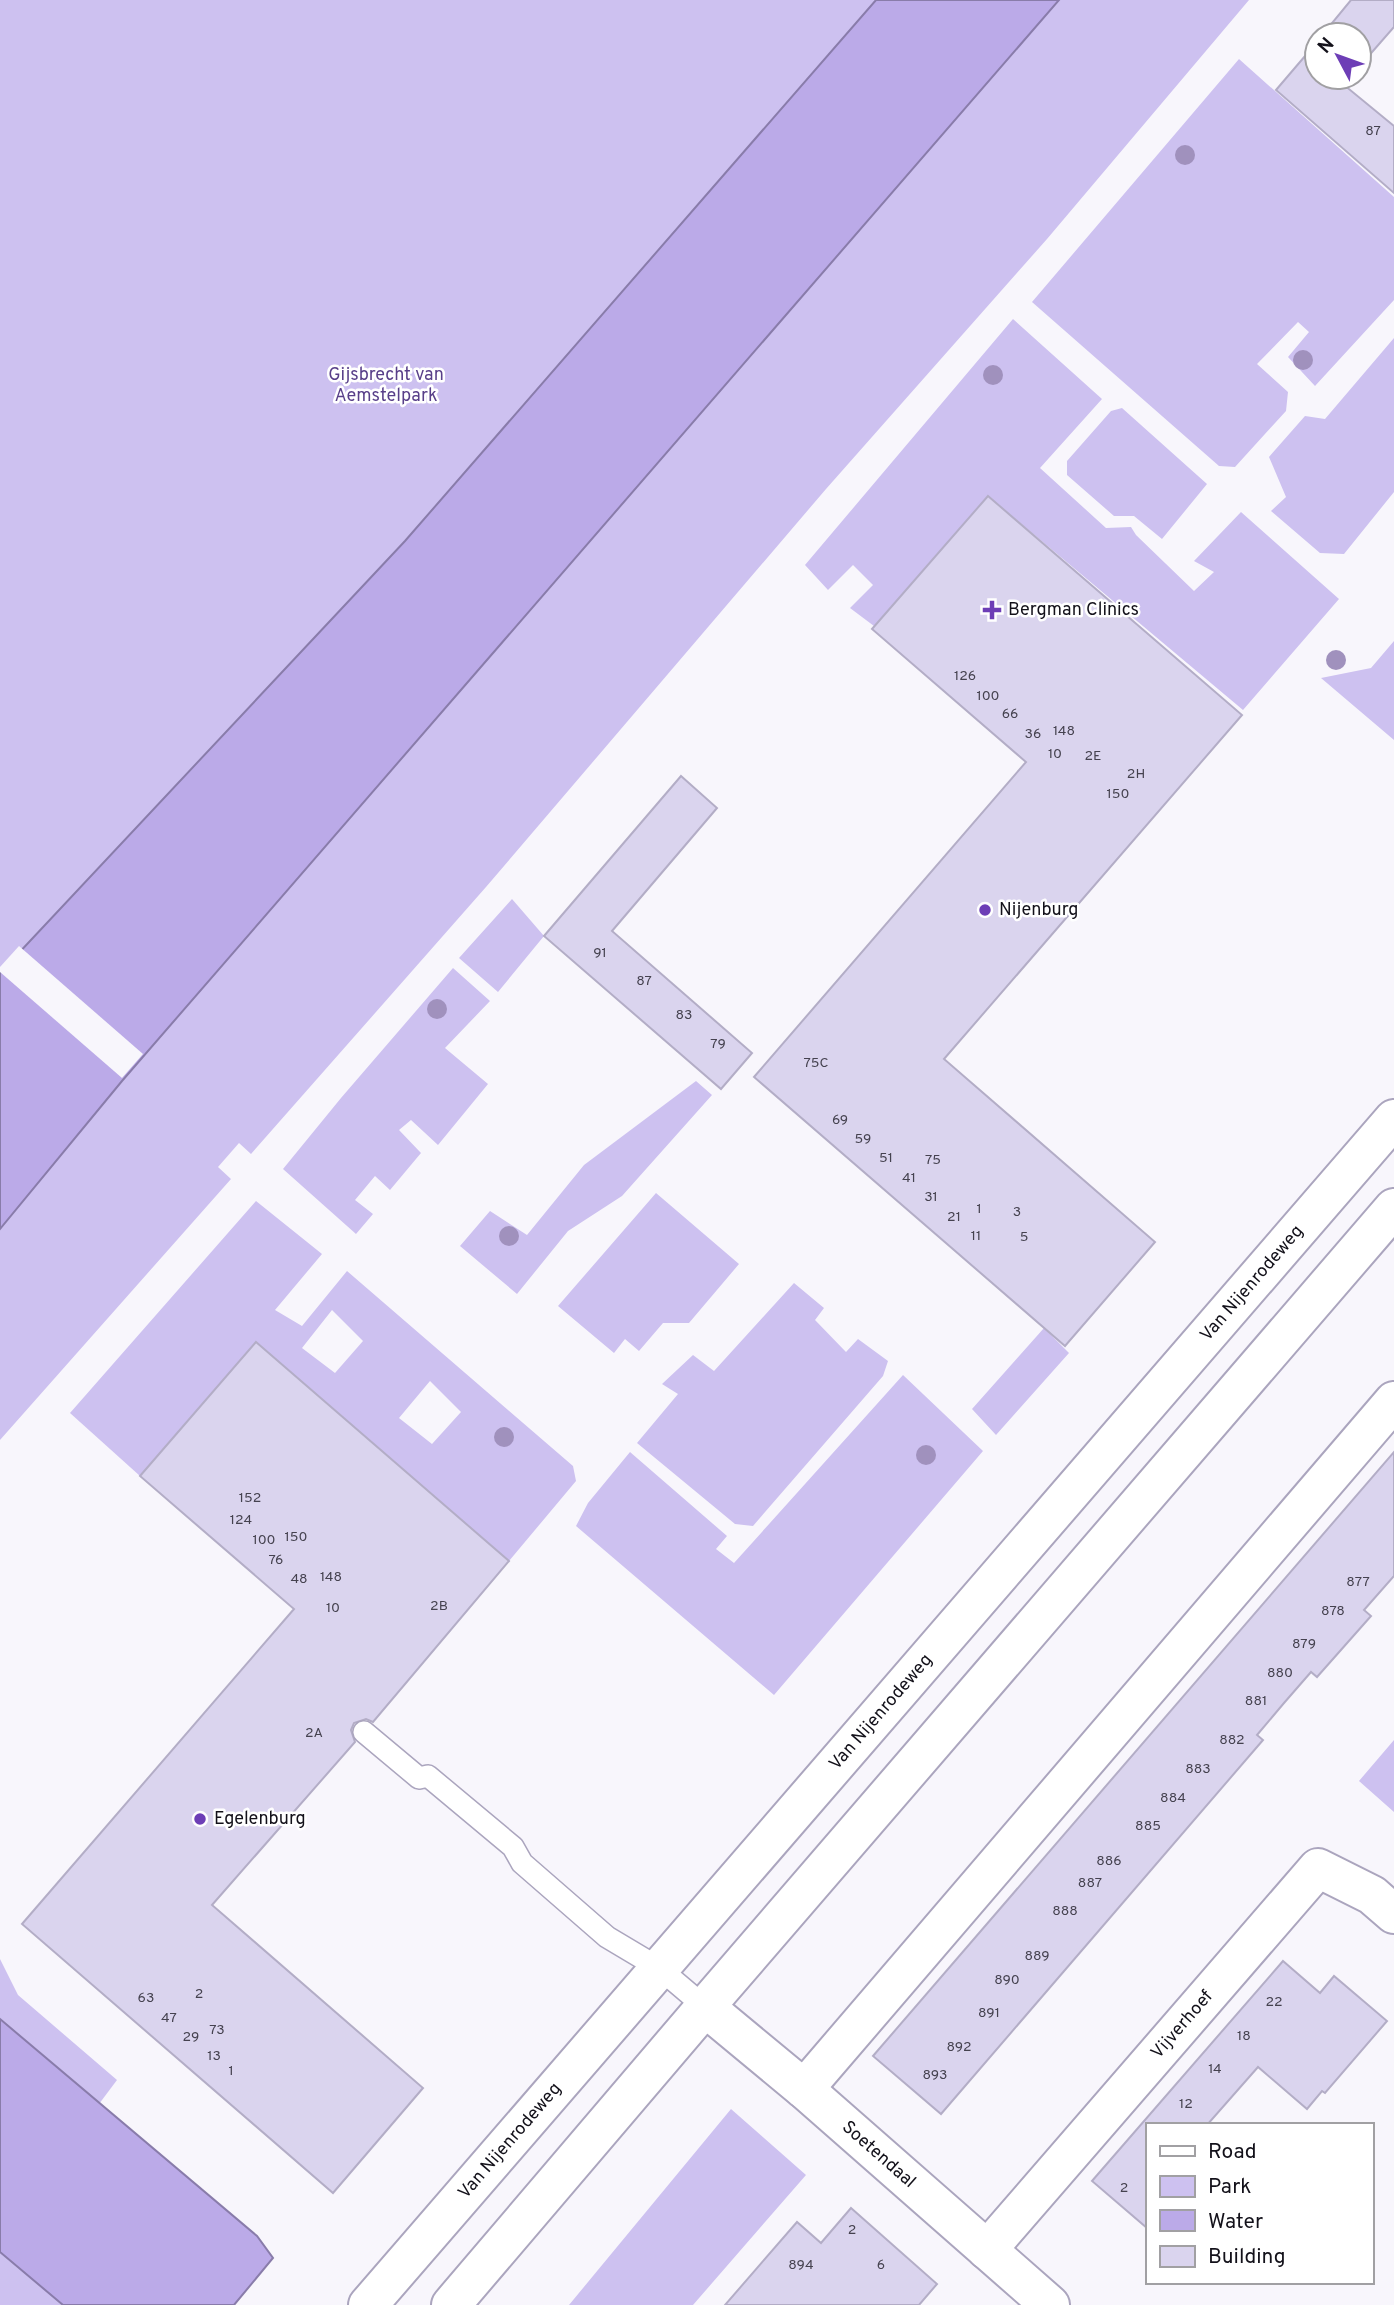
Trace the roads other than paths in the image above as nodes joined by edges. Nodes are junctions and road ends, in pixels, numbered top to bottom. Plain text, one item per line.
1 (1394, 1119) edge
2 (1394, 1208) edge
3 (1394, 1401) edge
4 (364, 1732) dead end
5 (1394, 1914) edge
6 (659, 1968) junction
7 (705, 2007) junction
8 (804, 2089) junction
9 (987, 2250) junction
10 (368, 2305) edge
11 (451, 2305) edge
12 (1050, 2305) edge

1 - 6 street, Van Nijenrodeweg
2 - 7 street
3 - 8 street
4 - 6 lane
5 - 9 street, Vijverhoef
6 - 7 lane
6 - 10 street, Van Nijenrodeweg
7 - 8 street, Soetendaal
7 - 11 street
8 - 9 street, Soetendaal
9 - 12 street, Soetendaal

